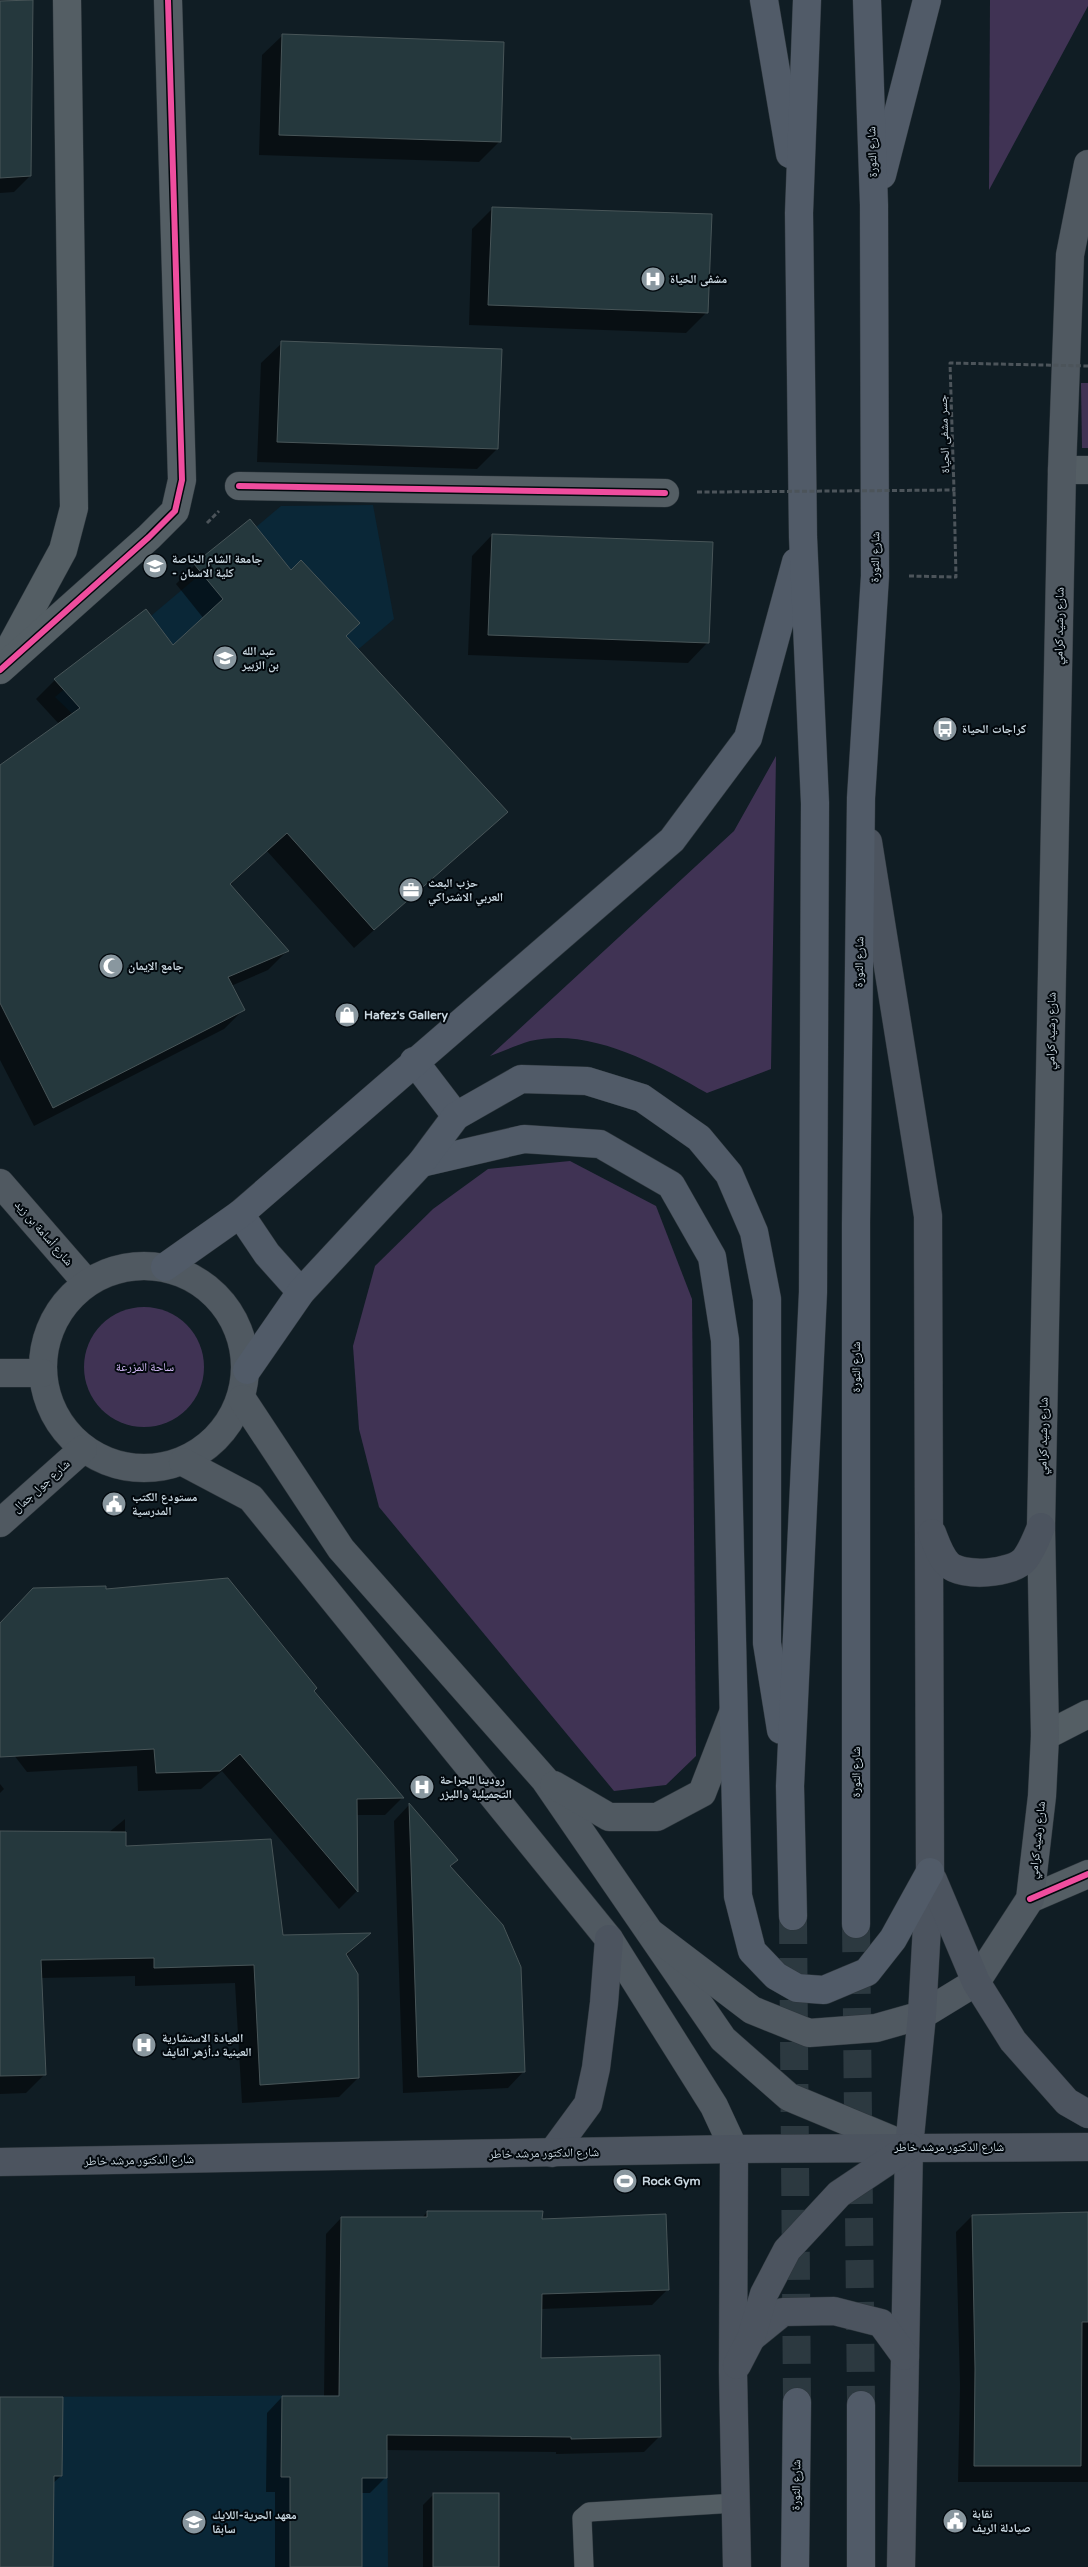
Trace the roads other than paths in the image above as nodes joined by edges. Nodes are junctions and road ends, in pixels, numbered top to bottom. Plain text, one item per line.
1 (67, 0) edge
2 (168, 0) edge
3 (764, 0) edge
4 (807, 0) edge
5 (867, 0) edge
6 (927, 0) edge
7 (1088, 164) edge
8 (874, 205) junction
9 (799, 213) junction
10 (1075, 470) edge
11 (239, 486) dead end
12 (665, 493) dead end
13 (803, 537) junction
14 (0, 666) edge
15 (0, 670) edge
16 (861, 798) junction
17 (414, 1062) junction
18 (456, 1116) junction
19 (422, 1162) junction
20 (0, 1183) edge
21 (240, 1214) junction
22 (164, 1267) junction
23 (87, 1282) junction
24 (301, 1292) junction
25 (247, 1370) junction
26 (0, 1373) edge
27 (42, 1373) junction
28 (242, 1399) junction
29 (82, 1449) junction
30 (183, 1462) junction
31 (0, 1523) edge
32 (1041, 1527) junction
33 (930, 1530) junction
34 (733, 1713) junction
35 (1088, 1714) edge
36 (1045, 1736) junction
37 (546, 1780) junction
38 (790, 1786) junction
39 (930, 1872) junction
40 (1088, 1874) edge
41 (1030, 1899) junction
42 (793, 1916) tunnel mouth
43 (856, 1924) tunnel mouth
44 (652, 1934) junction
45 (609, 1939) junction
46 (976, 1982) junction
47 (922, 2015) junction
48 (1088, 2114) edge
49 (909, 2147) junction
50 (1088, 2147) edge
51 (734, 2149) junction
52 (552, 2153) junction
53 (0, 2162) edge
54 (751, 2338) junction
55 (905, 2356) junction
56 (733, 2372) junction
57 (797, 2402) tunnel mouth
58 (861, 2405) tunnel mouth
59 (736, 2503) junction
60 (584, 2567) edge
61 (737, 2567) edge
62 (795, 2567) edge
63 (861, 2567) edge
64 (901, 2567) edge

1 - 14 street
2 - 15 street
3 - 9 highway
4 - 9 highway
5 - 8 highway, شارع الثورة
6 - 8 highway
7 - 10 main road, شارع رشيد كرامي
8 - 16 highway, شارع الثورة
9 - 13 highway
10 - 32 main road, شارع رشيد كرامي
11 - 12 street
13 - 17 highway
13 - 38 highway
16 - 33 main road
16 - 43 highway, شارع الثورة
17 - 18 highway
17 - 21 highway
18 - 19 highway
18 - 38 highway
19 - 24 highway
19 - 34 highway
20 - 23 main road, شارع أسامة بن زيد
21 - 22 highway
21 - 24 highway
22 - 23 main road
22 - 25 main road
23 - 27 main road
24 - 25 highway
25 - 28 main road
26 - 27 main road
27 - 29 main road
28 - 30 main road
28 - 37 main road
29 - 30 main road
29 - 31 main road, شارع جول جمال
30 - 45 main road
32 - 33 main road
32 - 36 main road, شارع رشيد كرامي
33 - 39 main road
34 - 37 main road
34 - 39 highway
35 - 36 street
36 - 41 main road, شارع رشيد كرامي
37 - 44 main road
38 - 42 highway
39 - 46 main road
39 - 47 main road
40 - 41 street
41 - 46 main road
44 - 47 main road
44 - 49 main road
45 - 51 main road
45 - 52 main road
46 - 47 main road
46 - 48 main road
47 - 49 main road
49 - 50 main road, شارع الدكتور مرشد خاطر
49 - 51 main road, شارع الدكتور مرشد خاطر
49 - 54 main road
49 - 55 main road
51 - 52 main road, شارع الدكتور مرشد خاطر
51 - 56 main road
52 - 53 main road, شارع الدكتور مرشد خاطر
54 - 55 main road
54 - 56 main road
55 - 64 main road
56 - 59 main road
57 - 62 highway, شارع الثورة
58 - 63 highway
59 - 60 lane
59 - 61 main road

